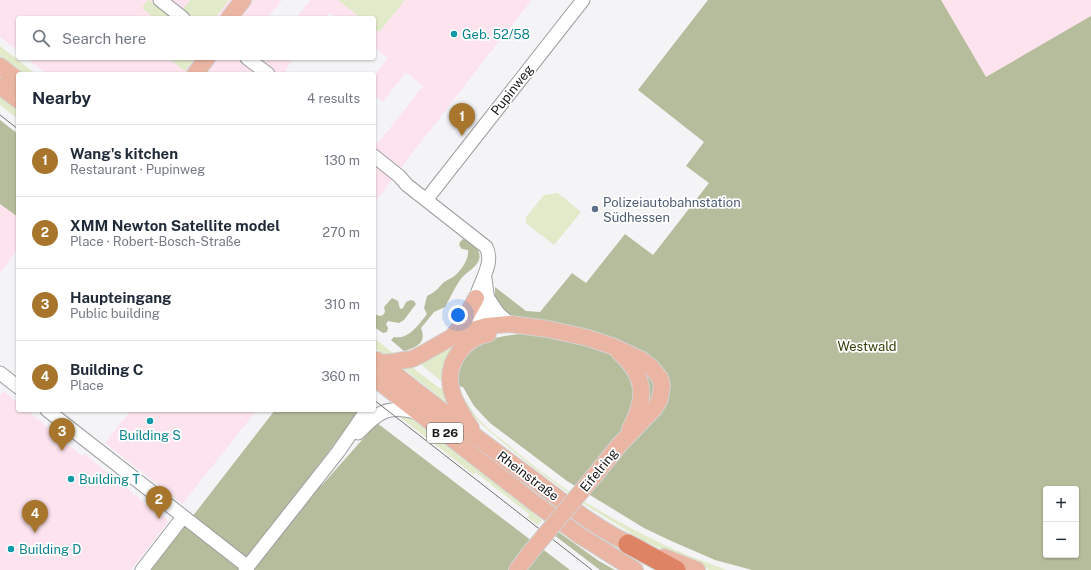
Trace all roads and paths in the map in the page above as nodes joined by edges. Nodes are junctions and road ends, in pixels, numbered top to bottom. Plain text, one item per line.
1 (160, 0) edge
2 (243, 0) edge
3 (583, 0) edge
4 (181, 16) edge
5 (231, 16) edge
6 (205, 60) edge
7 (250, 60) edge
8 (0, 66) edge
9 (196, 72) edge
10 (265, 72) edge
11 (16, 78) edge
12 (0, 86) edge
13 (16, 98) edge
14 (376, 158) edge
15 (426, 200) junction
16 (482, 298) junction
17 (510, 324) junction
18 (483, 329) junction
19 (548, 329) junction
20 (452, 337) junction
21 (377, 360) edge
22 (2, 378) edge
23 (376, 380) edge
24 (16, 386) edge
25 (50, 412) edge
26 (366, 412) edge
27 (421, 414) junction
28 (478, 438) junction
29 (338, 452) junction
30 (184, 517) junction
31 (628, 544) junction
32 (247, 568) edge
33 (142, 570) edge
34 (517, 570) edge
35 (635, 570) edge
36 (676, 570) edge
37 (697, 570) edge

1 - 4 street
2 - 5 main road
3 - 15 street, Pupinweg
6 - 9 main road
7 - 10 street
8 - 11 main road
12 - 13 main road
14 - 15 street
15 - 16 street
16 - 17 street
16 - 18 street
16 - 20 main road
17 - 18 main road, Eifelring
17 - 19 main road, Eifelring
18 - 19 main road, Eifelring
18 - 20 main road
18 - 28 main road
19 - 34 main road, Eifelring, bridge
20 - 21 main road
21 - 28 main road, Rheinstraße / B 26
22 - 24 street
23 - 27 main road, Rheinstraße / B 26
25 - 30 street
26 - 29 street
27 - 29 street
27 - 35 main road, Rheinstraße / B 26
28 - 31 main road, Rheinstraße / B 26
29 - 32 street
30 - 32 street
30 - 33 street
31 - 36 highway
31 - 37 main road, Rheinstraße / B 26

